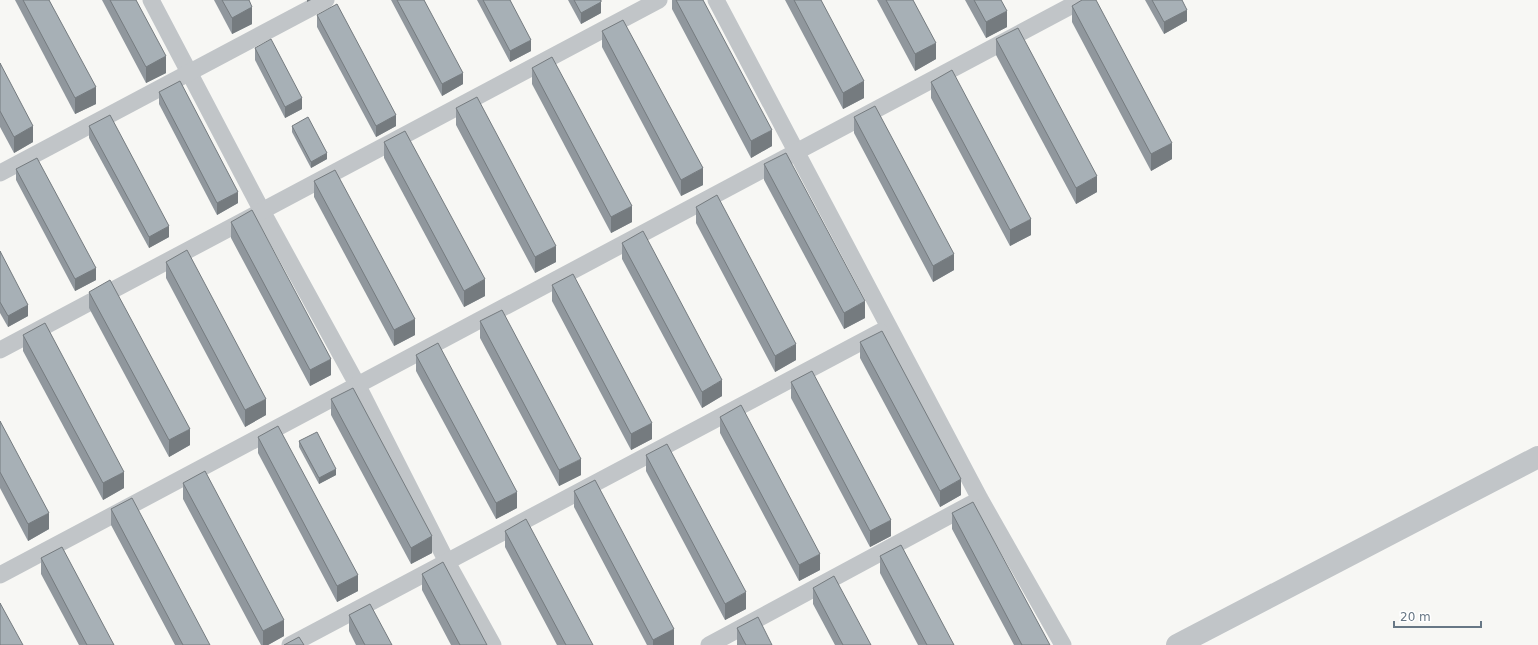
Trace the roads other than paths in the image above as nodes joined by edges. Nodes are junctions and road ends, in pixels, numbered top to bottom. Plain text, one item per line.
1 (151, 0) edge
2 (326, 0) edge
3 (659, 0) edge
4 (716, 0) edge
5 (1082, 0) edge
6 (189, 72) junction
7 (795, 150) junction
8 (0, 172) edge
9 (262, 211) junction
10 (890, 328) junction
11 (0, 350) edge
12 (358, 386) junction
13 (1538, 457) edge
14 (980, 499) junction
15 (447, 562) junction
16 (0, 576) edge
17 (290, 645) edge
18 (493, 645) edge
19 (709, 645) edge
20 (1063, 645) edge
21 (1177, 645) edge

1 - 6 lane
2 - 6 lane
3 - 9 lane
4 - 7 lane
5 - 7 lane
6 - 8 lane
6 - 9 lane
7 - 10 lane
7 - 12 lane
9 - 11 lane
9 - 12 lane
10 - 14 lane
10 - 15 lane
12 - 15 lane
12 - 16 lane
13 - 21 street
14 - 19 lane
14 - 20 lane
15 - 17 lane
15 - 18 lane

